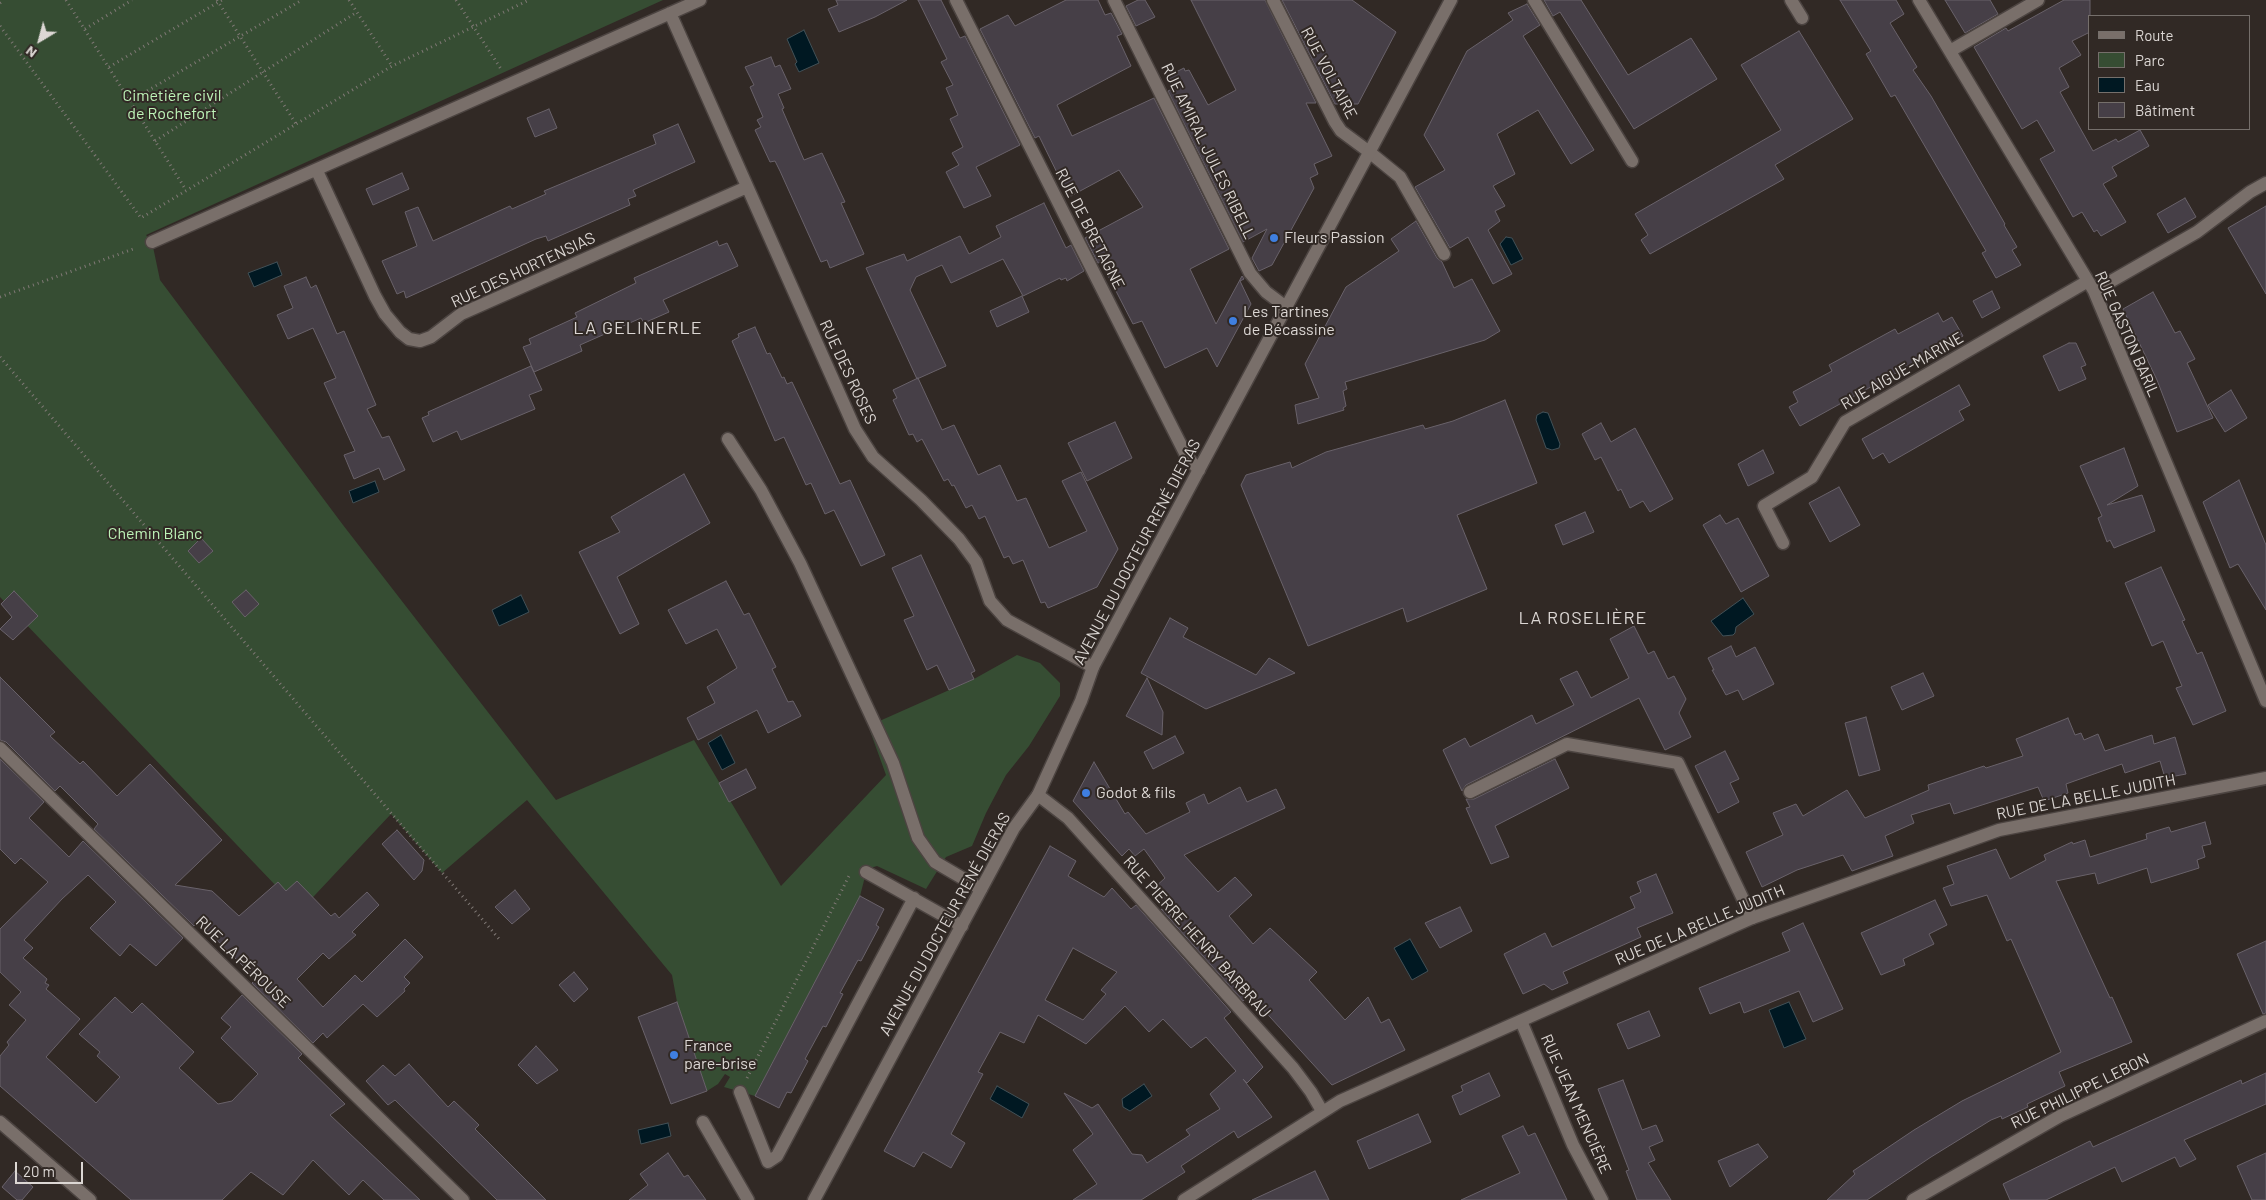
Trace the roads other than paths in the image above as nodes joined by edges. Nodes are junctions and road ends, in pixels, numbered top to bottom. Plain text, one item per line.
1 (700, 0) edge
2 (956, 0) edge
3 (1114, 0) edge
4 (1273, 0) edge
5 (1451, 0) edge
6 (1534, 0) edge
7 (1791, 0) edge
8 (1919, 0) edge
9 (2038, 0) edge
10 (670, 14) junction
11 (1802, 18) dead end
12 (1950, 51) junction
13 (1368, 151) junction
14 (1632, 162) dead end
15 (317, 171) junction
16 (2266, 183) edge
17 (747, 187) junction
18 (152, 242) road end
19 (1444, 254) dead end
20 (2091, 286) junction
21 (1286, 307) junction
22 (728, 439) dead end
23 (1199, 470) junction
24 (1783, 543) dead end
25 (1093, 667) junction
26 (2266, 701) edge
27 (0, 748) edge
28 (2266, 778) edge
29 (1470, 792) dead end
30 (1038, 794) junction
31 (866, 872) road end
32 (981, 889) junction
33 (914, 898) junction
34 (1752, 918) junction
35 (962, 926) junction
36 (1521, 1021) junction
37 (2266, 1021) edge
38 (740, 1092) road end
39 (1322, 1111) junction
40 (0, 1122) edge
41 (703, 1122) dead end
42 (90, 1200) edge
43 (463, 1200) edge
44 (748, 1200) edge
45 (814, 1200) edge
46 (1184, 1200) edge
47 (1602, 1200) edge
48 (1913, 1200) edge

1 - 10 street
2 - 23 street, RUE DE BRETAGNE
3 - 21 street, RUE AMIRAL JULES RIBELL
4 - 13 street, RUE VOLTAIRE
5 - 13 street, AVENUE DU DOCTEUR RENÉ DIERAS
6 - 14 street
7 - 11 street
8 - 12 street, RUE GASTON BARIL
9 - 12 street
10 - 15 street
10 - 17 street, RUE DES ROSES
12 - 20 street, RUE GASTON BARIL
13 - 19 street, RUE VOLTAIRE
13 - 21 street, AVENUE DU DOCTEUR RENÉ DIERAS
15 - 17 street, RUE DES HORTENSIAS
15 - 18 street
16 - 20 street
17 - 25 street, RUE DES ROSES
20 - 24 street, RUE AIGUE-MARINE
20 - 26 street, RUE GASTON BARIL
21 - 23 street, AVENUE DU DOCTEUR RENÉ DIERAS
22 - 32 street
23 - 25 street, AVENUE DU DOCTEUR RENÉ DIERAS
25 - 30 street, AVENUE DU DOCTEUR RENÉ DIERAS
27 - 43 street, RUE LA PÉROUSE
28 - 34 street, RUE DE LA BELLE JUDITH
29 - 34 street
30 - 32 street, AVENUE DU DOCTEUR RENÉ DIERAS
30 - 39 street, RUE PIERRE HENRY BARBRAU
31 - 33 street
32 - 35 street, AVENUE DU DOCTEUR RENÉ DIERAS
33 - 35 street
33 - 38 street
34 - 36 street, RUE DE LA BELLE JUDITH
35 - 45 street, AVENUE DU DOCTEUR RENÉ DIERAS
36 - 39 street, RUE DE LA BELLE JUDITH
36 - 47 street, RUE JEAN MENCIÈRE
37 - 48 street, RUE PHILIPPE LEBON
39 - 46 street, RUE DE LA BELLE JUDITH
40 - 42 street
41 - 44 street

